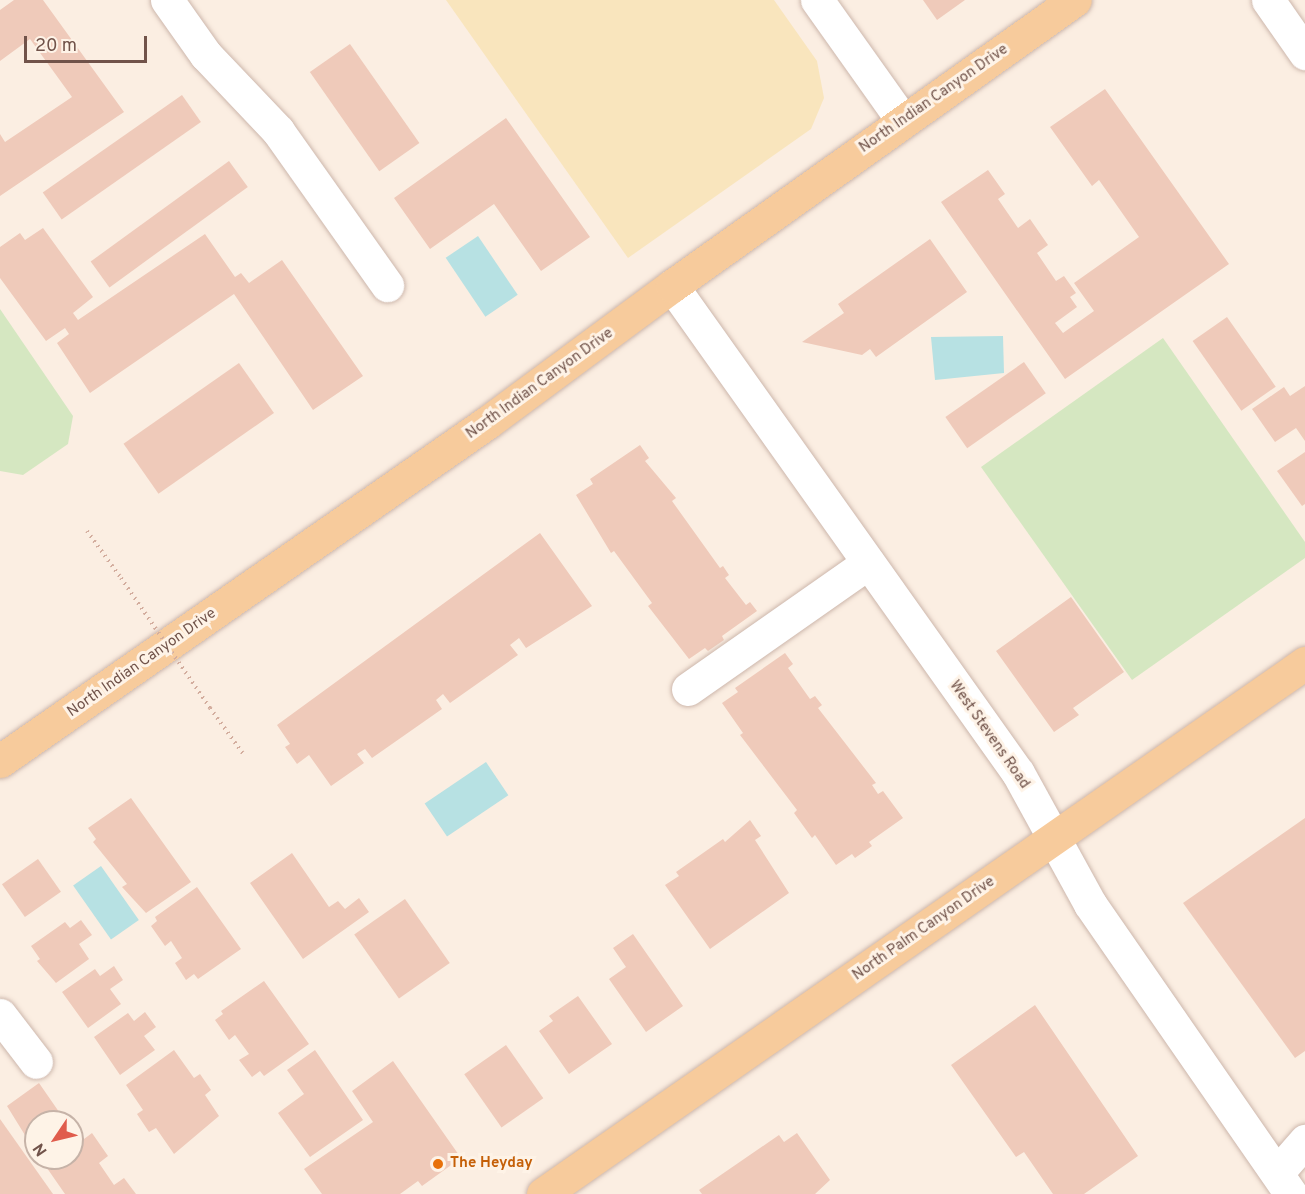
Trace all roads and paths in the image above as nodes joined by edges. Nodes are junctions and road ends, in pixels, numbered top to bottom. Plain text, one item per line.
1 (167, 0) edge
2 (817, 0) edge
3 (1075, 0) edge
4 (1268, 0) edge
5 (1305, 53) edge
6 (903, 121) junction
7 (387, 285) dead end
8 (672, 286) junction
9 (87, 531) dead end
10 (868, 563) junction
11 (1305, 663) edge
12 (688, 689) dead end
13 (244, 755) dead end
14 (0, 761) edge
15 (1055, 839) junction
16 (0, 1015) edge
17 (36, 1062) dead end
18 (1305, 1141) edge
19 (1284, 1184) edge
20 (543, 1194) edge

1 - 7 street
2 - 6 street
3 - 6 main road, North Indian Canyon Drive
4 - 5 street
6 - 8 main road, North Indian Canyon Drive
8 - 10 street, West Stevens Road
8 - 14 main road, North Indian Canyon Drive
9 - 13 path, bridge
10 - 12 street
10 - 15 street, West Stevens Road
11 - 15 main road, North Palm Canyon Drive
15 - 19 street, West Stevens Road
15 - 20 main road, North Palm Canyon Drive
16 - 17 street
18 - 19 street

